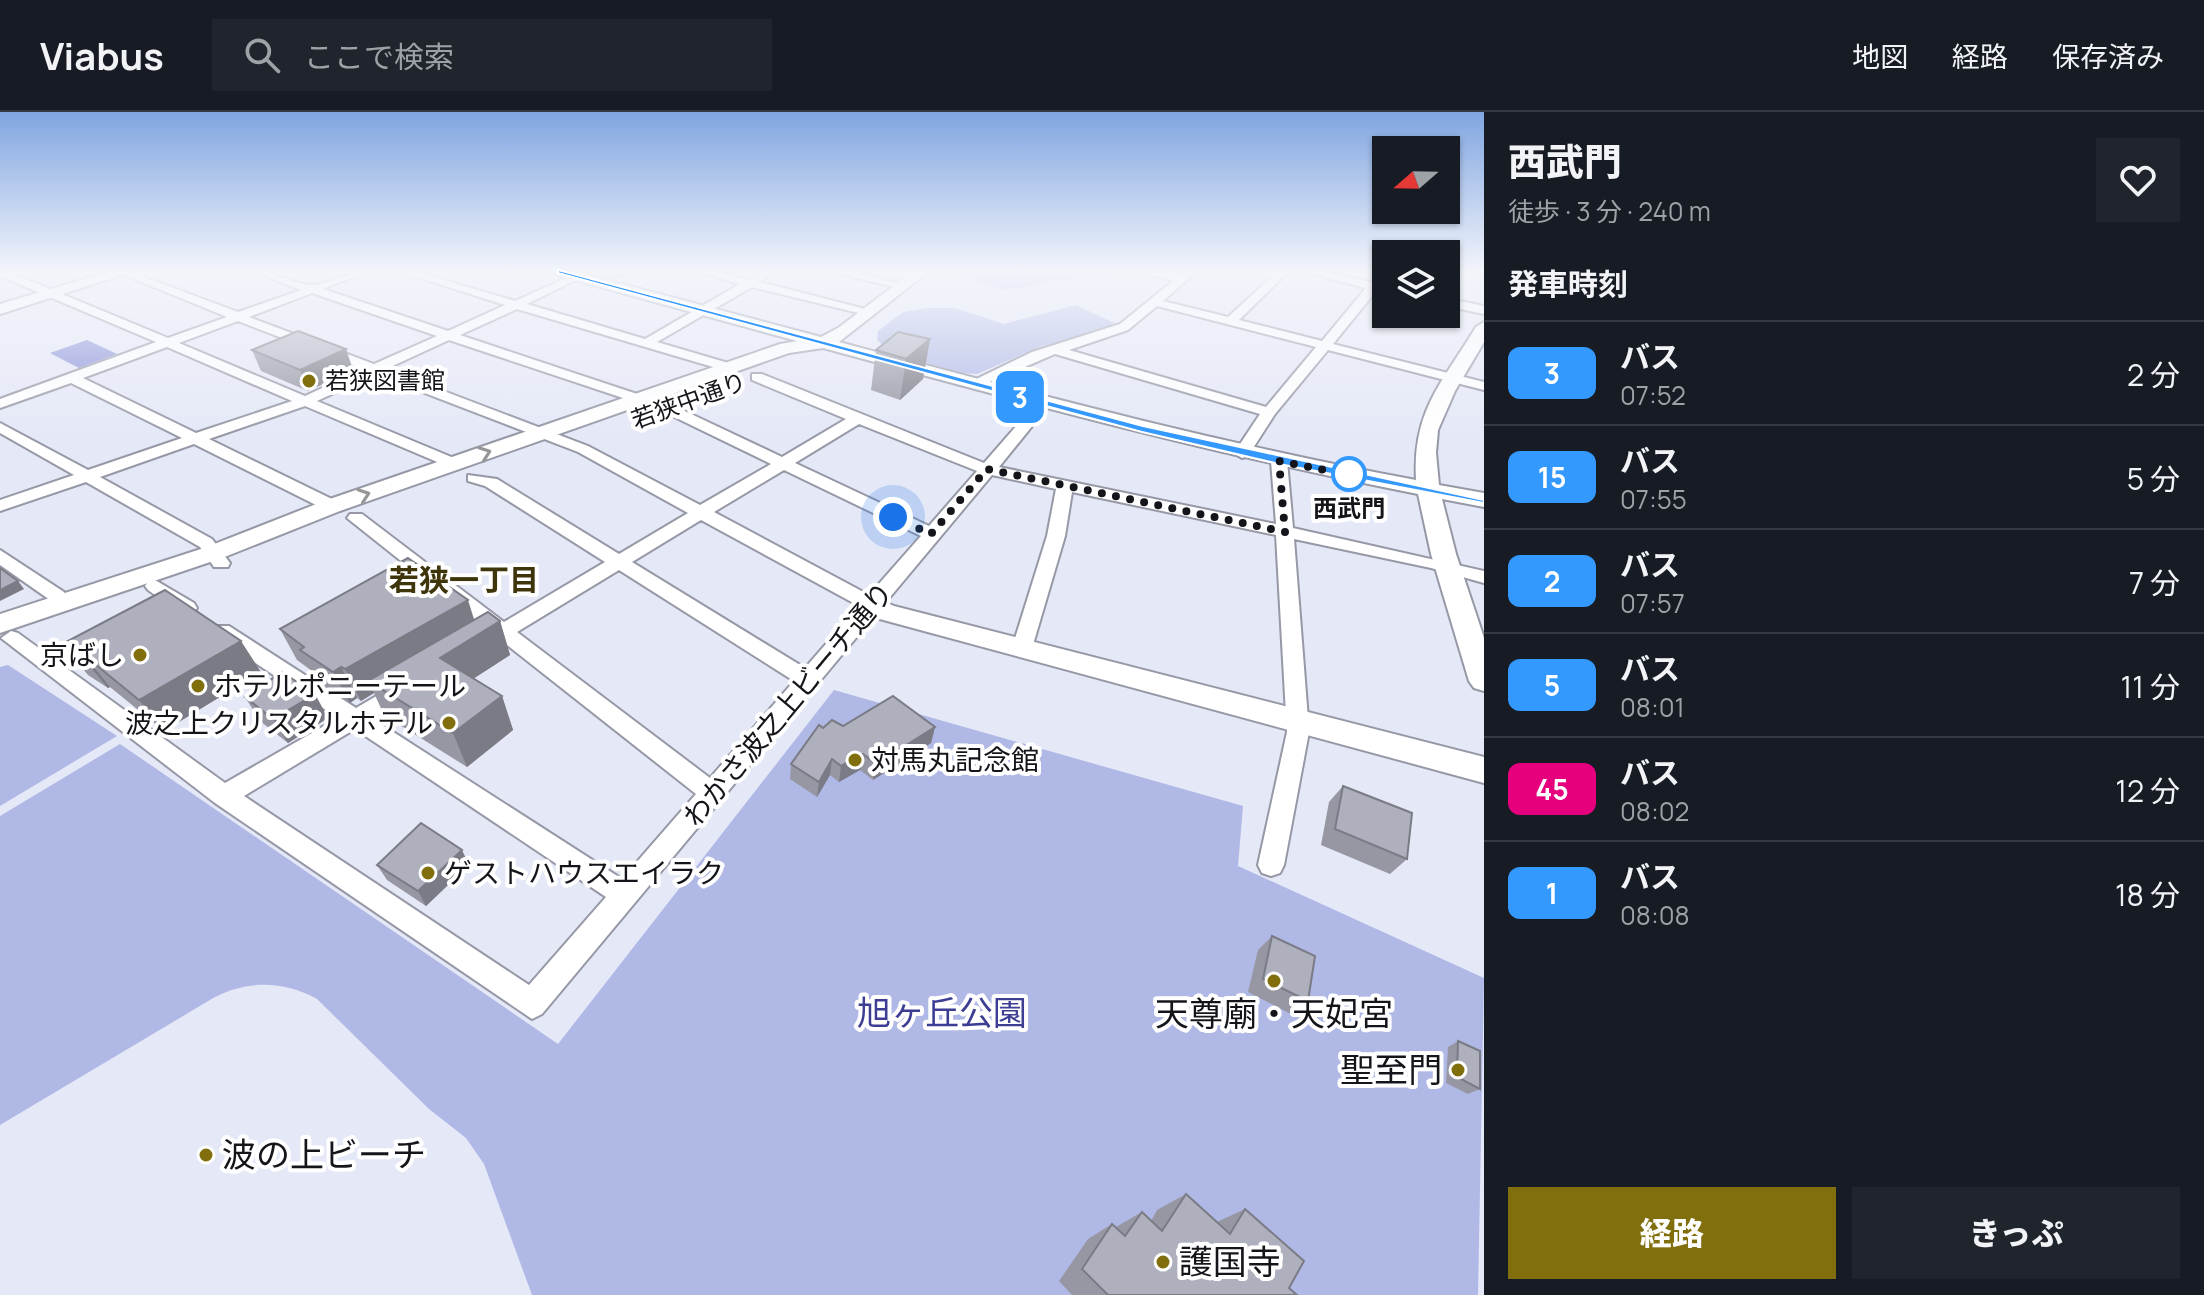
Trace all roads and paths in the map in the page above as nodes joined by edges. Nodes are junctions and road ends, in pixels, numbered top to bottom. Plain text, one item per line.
1 (130, 327) edge
2 (210, 327) edge
3 (270, 327) edge
4 (426, 327) edge
5 (466, 327) edge
6 (594, 327) edge
7 (674, 327) edge
8 (766, 327) edge
9 (847, 327) edge
10 (1119, 327) edge
11 (1256, 327) edge
12 (1343, 327) edge
13 (1484, 327) edge
14 (449, 335) junction
15 (167, 343) junction
16 (647, 343) junction
17 (823, 343) junction
18 (1326, 345) junction
19 (1053, 349) junction
20 (377, 368) junction
21 (730, 368) junction
22 (757, 377) junction
23 (72, 378) junction
24 (1456, 378) junction
25 (973, 384) junction
26 (1484, 386) edge
27 (638, 399) junction
28 (305, 401) junction
29 (0, 404) edge
30 (1043, 404) junction
31 (667, 408) junction
32 (1269, 412) junction
33 (857, 419) junction
34 (0, 427) edge
35 (543, 432) junction
36 (197, 438) junction
37 (571, 443) junction
38 (1242, 453) junction
39 (1279, 461) junction
40 (782, 465) junction
41 (987, 469) junction
42 (464, 471) junction
43 (88, 476) junction
44 (1065, 487) junction
45 (1427, 489) junction
46 (1484, 500) edge
47 (0, 506) edge
48 (332, 506) junction
49 (702, 513) junction
50 (356, 518) junction
51 (1285, 532) junction
52 (931, 534) junction
53 (0, 556) edge
54 (217, 558) junction
55 (619, 562) junction
56 (1450, 568) junction
57 (1484, 577) edge
58 (155, 586) junction
59 (62, 604) junction
60 (872, 605) junction
61 (501, 632) junction
62 (4, 634) edge
63 (1022, 648) junction
64 (461, 656) edge
65 (807, 679) junction
66 (421, 680) edge
67 (1484, 681) edge
68 (353, 720) junction
69 (1297, 722) junction
70 (1484, 770) edge
71 (711, 792) junction
72 (224, 796) junction
73 (1271, 865) dead end
74 (626, 896) junction

1 - 15 street
2 - 15 street
3 - 20 street
4 - 14 street
5 - 14 street
6 - 16 street
7 - 16 street
8 - 17 street
9 - 17 street
10 - 19 street
11 - 18 street
12 - 18 street
13 - 24 street
14 - 20 street
14 - 27 street
15 - 23 street
15 - 28 street
16 - 21 street
17 - 21 street, 若狭中通り
17 - 22 street, 若狭中通り
17 - 25 street
18 - 24 street
18 - 32 street
19 - 25 street
19 - 32 street
20 - 28 street
20 - 35 street
21 - 27 street, 若狭中通り
22 - 31 street, 若狭中通り
22 - 33 street
23 - 29 street
23 - 36 street
24 - 26 street
24 - 45 street
25 - 30 street
27 - 35 street, 若狭中通り
28 - 36 street
28 - 42 street
30 - 38 street
30 - 41 street, わかさ波之上ビーチ通り
31 - 37 street, 若狭中通り
31 - 40 street
32 - 38 street
33 - 40 street
33 - 41 street
34 - 43 street
35 - 37 street
42 -> 35 street, 若狭中通り
36 - 43 street
36 - 48 street
37 - 42 street, 若狭中通り
37 - 49 street
38 - 39 street
39 - 45 street
39 - 51 street
40 - 49 street
40 - 52 street
41 - 44 street
41 - 52 street, わかさ波之上ビーチ通り
48 -> 42 street, 若狭中通り
42 - 50 street, 若狭中通り
42 - 55 street
43 - 47 street
43 - 54 street
44 - 51 street
44 - 63 street
45 - 46 street
45 - 56 street
48 - 54 street, 若狭中通り
49 - 55 street
49 - 60 street
50 - 54 street, 若狭中通り
50 - 61 street
51 - 56 street
51 - 69 street
52 - 60 street, わかさ波之上ビーチ通り
53 - 59 street
54 - 58 street, 若狭中通り
54 - 59 street, 若狭中通り
55 - 61 street
55 - 65 street
56 - 57 street
56 - 67 street
58 - 62 street, 若狭中通り
58 - 68 street
59 - 62 street, 若狭中通り
60 - 63 street
60 - 65 street, わかさ波之上ビーチ通り
61 - 64 street
61 - 71 street
62 - 72 street
63 - 69 street
65 - 71 street, わかさ波之上ビーチ通り
66 - 68 street
68 - 72 street
68 - 74 street
69 - 70 street
69 - 73 street
71 - 74 street, わかさ波之上ビーチ通り
72 - 74 street, わかさ波之上ビーチ通り

